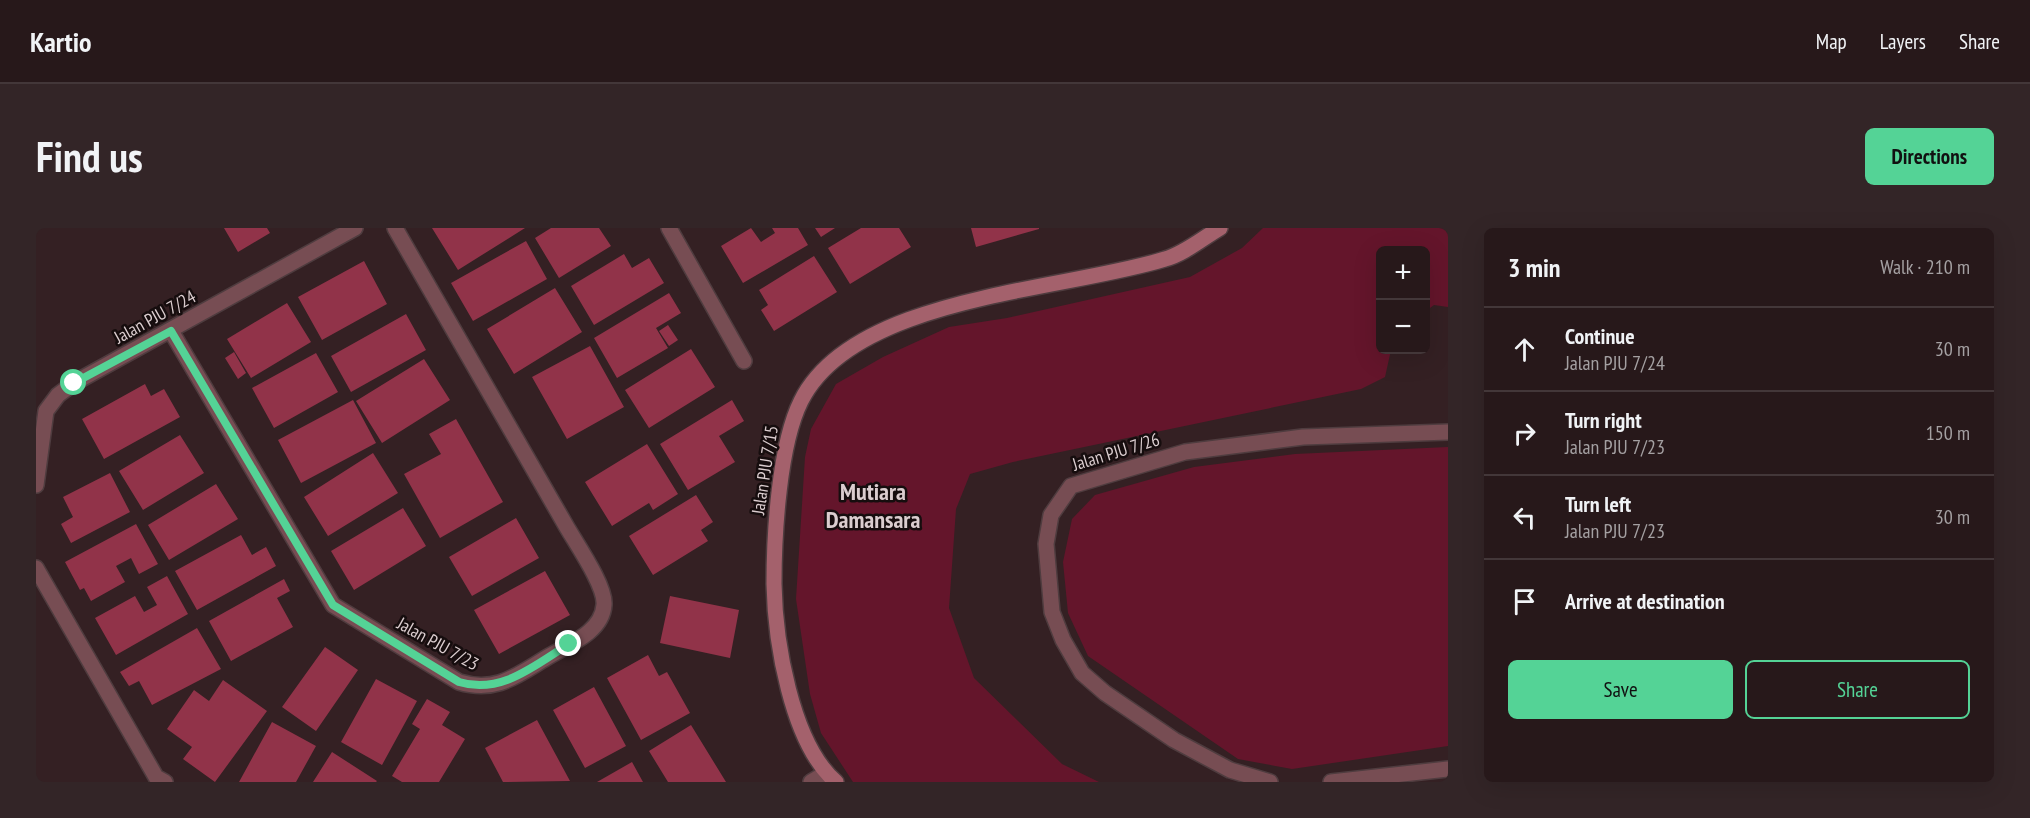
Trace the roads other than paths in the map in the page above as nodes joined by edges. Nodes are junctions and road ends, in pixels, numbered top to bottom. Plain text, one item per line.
1 (355, 228) edge
2 (395, 228) edge
3 (669, 228) edge
4 (1220, 228) edge
5 (171, 331) junction
6 (744, 361) dead end
7 (1448, 432) edge
8 (36, 485) edge
9 (36, 568) edge
10 (1448, 769) edge
11 (831, 778) edge
12 (165, 782) edge
13 (811, 782) edge
14 (1270, 782) edge
15 (1331, 782) edge

1 - 5 street, Jalan PJU 7/24
2 - 5 street, Jalan PJU 7/23
3 - 6 street
4 - 11 street, Jalan PJU 7/15
5 - 8 street, Jalan PJU 7/24
7 - 14 street, Jalan PJU 7/26
9 - 12 street
10 - 15 street
11 - 13 street

